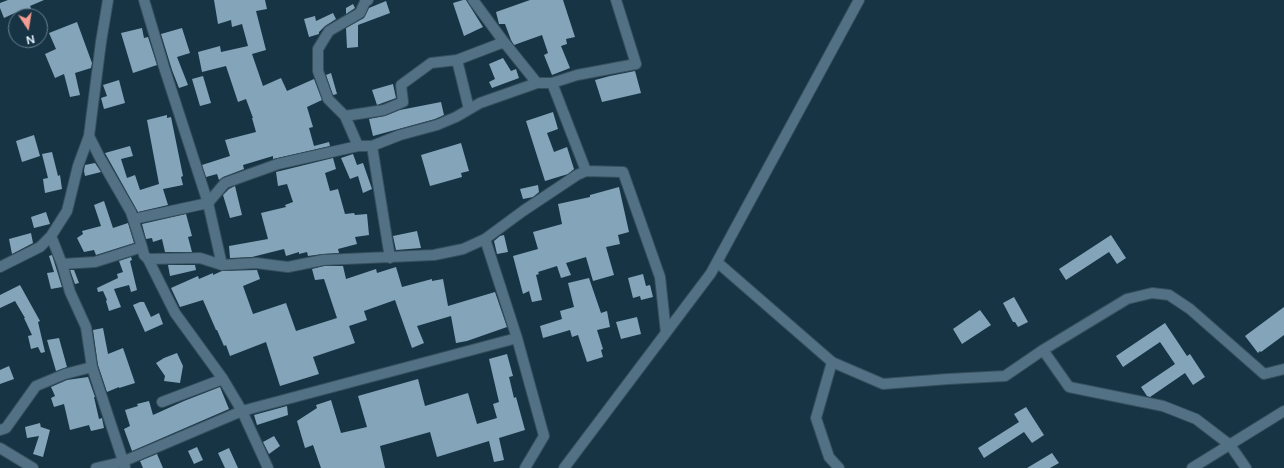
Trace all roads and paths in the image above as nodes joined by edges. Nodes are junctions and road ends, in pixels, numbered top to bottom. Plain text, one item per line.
1 (108, 0) edge
2 (144, 0) edge
3 (473, 0) edge
4 (616, 0) edge
5 (859, 0) edge
6 (366, 1) edge
7 (504, 42) junction
8 (456, 60) junction
9 (537, 84) junction
10 (552, 84) junction
11 (469, 109) junction
12 (344, 116) junction
13 (89, 136) junction
14 (358, 146) junction
15 (372, 146) junction
16 (586, 171) junction
17 (208, 203) junction
18 (134, 219) junction
19 (51, 236) junction
20 (485, 239) junction
21 (142, 247) junction
22 (390, 258) junction
23 (148, 259) junction
24 (717, 262) junction
25 (62, 264) junction
26 (222, 265) junction
27 (0, 267) edge
28 (666, 332) junction
29 (517, 338) junction
30 (1043, 350) junction
31 (832, 362) junction
32 (92, 367) junction
33 (1284, 369) edge
34 (223, 378) junction
35 (162, 402) dead end
36 (242, 410) junction
37 (1284, 411) edge
38 (0, 430) edge
39 (1230, 444) junction
40 (0, 448) edge
41 (124, 465) edge
42 (33, 468) edge
43 (96, 468) edge
44 (268, 468) edge
45 (525, 468) edge
46 (564, 468) edge
47 (839, 468) edge
48 (1192, 468) edge
49 (1246, 468) edge

1 - 13 street
2 - 17 street
3 - 7 street
4 - 10 street
5 - 24 street
6 - 12 street
7 - 8 street
7 - 9 street
8 - 11 street
8 - 12 street
9 - 10 street
9 - 11 street
10 - 16 street
11 - 15 street
12 - 14 street
13 - 18 street
13 - 19 street
14 - 15 street
14 - 17 street
15 - 22 street
16 - 20 street
16 - 28 street
17 - 18 street
17 - 26 street
18 - 21 street
19 - 25 street
19 - 27 street
20 - 22 street
20 - 29 street
21 - 23 street
21 - 25 street
22 - 26 street
23 - 26 street
23 - 34 street
24 - 28 street
24 - 31 street
25 - 32 street
28 - 46 street
29 - 36 street
29 - 45 street
30 - 31 street
30 - 33 street
30 - 39 street
31 - 47 street
32 - 38 street
32 - 41 street
34 - 35 street
34 - 36 street
36 - 41 street
36 - 44 street
37 - 39 street
39 - 48 street
39 - 49 street
40 - 42 street
41 - 43 street

